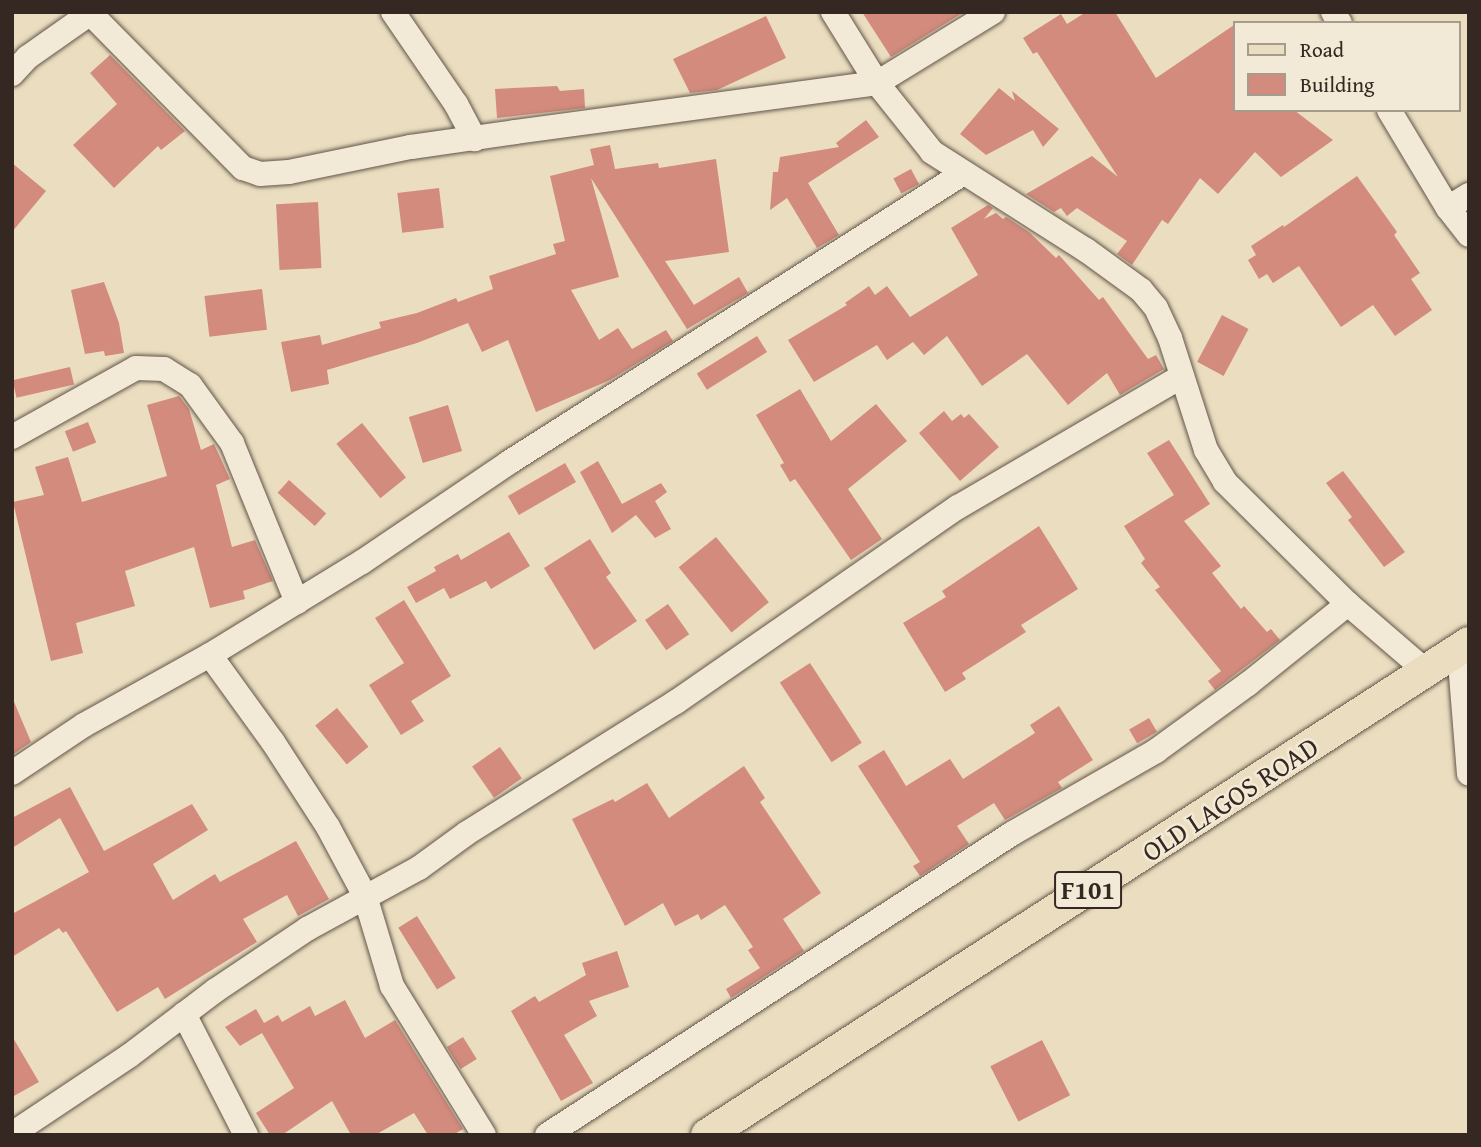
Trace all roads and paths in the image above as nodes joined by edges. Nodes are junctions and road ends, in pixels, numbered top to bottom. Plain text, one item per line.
1 (393, 12) edge
2 (833, 12) edge
3 (993, 12) edge
4 (91, 13) edge
5 (12, 74) edge
6 (877, 83) junction
7 (1390, 112) edge
8 (475, 139) junction
9 (962, 174) junction
10 (1469, 194) edge
11 (1448, 208) junction
12 (1469, 235) edge
13 (1182, 376) junction
14 (12, 437) edge
15 (297, 602) junction
16 (1348, 604) junction
17 (1464, 647) edge
18 (210, 655) junction
19 (1426, 671) junction
20 (12, 773) edge
21 (1469, 774) edge
22 (365, 896) junction
23 (184, 1014) junction
24 (12, 1134) edge
25 (246, 1135) edge
26 (484, 1135) edge
27 (547, 1135) edge
28 (707, 1135) edge

1 - 8 street
2 - 6 street
3 - 6 street
4 - 5 street
4 - 8 street
6 - 8 street
6 - 9 street
7 - 11 street
9 - 13 street
9 - 15 street
10 - 11 street
11 - 12 street
13 - 16 street
13 - 22 street
14 - 15 street
15 - 18 street
16 - 19 street
16 - 27 street
17 - 19 main road, OLD LAGOS ROAD / F101
17 - 21 street
18 - 20 street
18 - 22 street
19 - 28 main road, OLD LAGOS ROAD / F101
22 - 23 street
22 - 26 street
23 - 24 street
23 - 25 street

